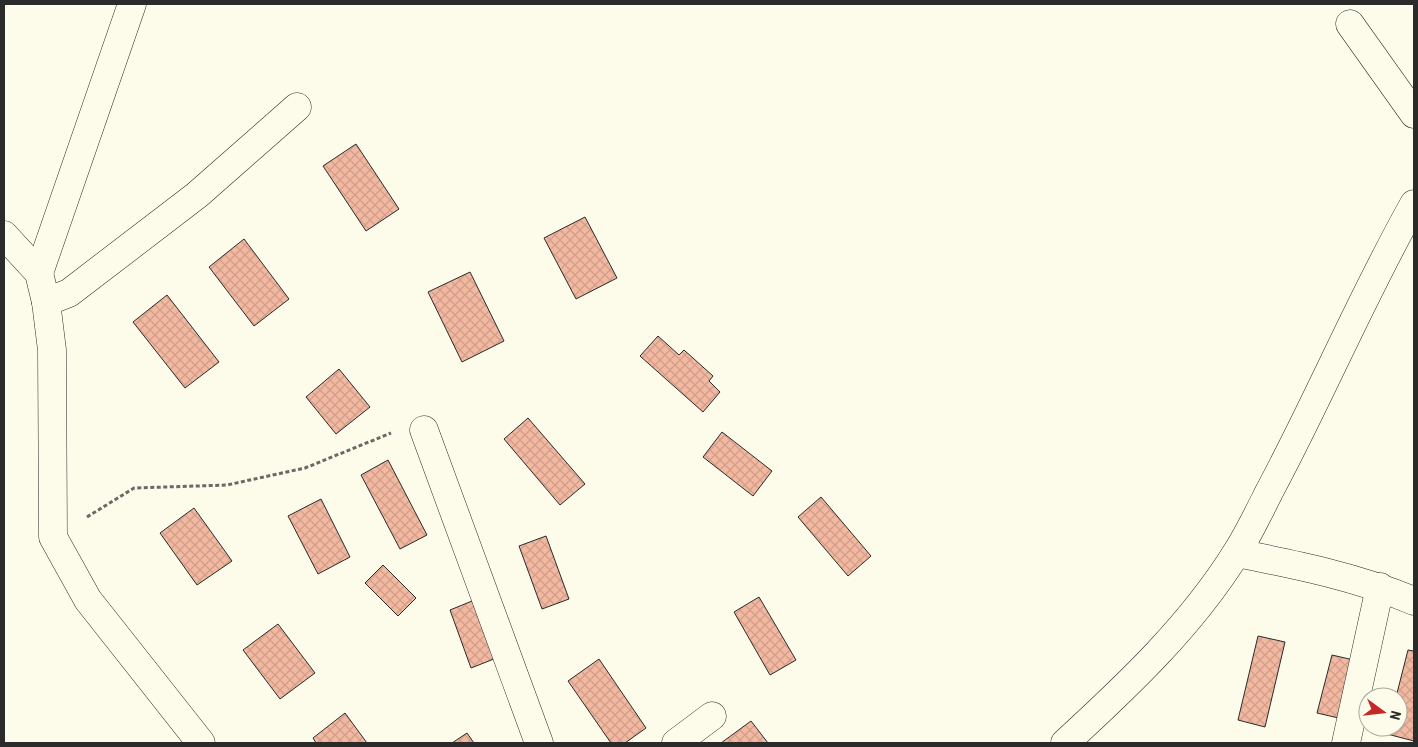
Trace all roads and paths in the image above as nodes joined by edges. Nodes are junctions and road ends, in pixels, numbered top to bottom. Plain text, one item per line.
1 (132, 4) edge
2 (1350, 24) dead end
3 (297, 107) dead end
4 (1414, 114) edge
5 (1414, 204) edge
6 (4, 235) edge
7 (39, 273) junction
8 (46, 302) junction
9 (424, 430) joint
10 (53, 537) junction
11 (1237, 552) junction
12 (1380, 587) junction
13 (1414, 601) edge
14 (712, 716) dead end
15 (201, 743) edge
16 (539, 743) edge
17 (676, 743) edge
18 (1065, 743) edge
19 (1346, 743) edge

1 - 7 street
2 - 4 street
3 - 8 street
5 - 11 street
6 - 7 street
7 - 8 street
8 - 10 street
9 - 10 path
9 - 16 street
10 - 15 street
11 - 12 street
11 - 18 street
12 - 13 street
12 - 19 street
14 - 17 street

